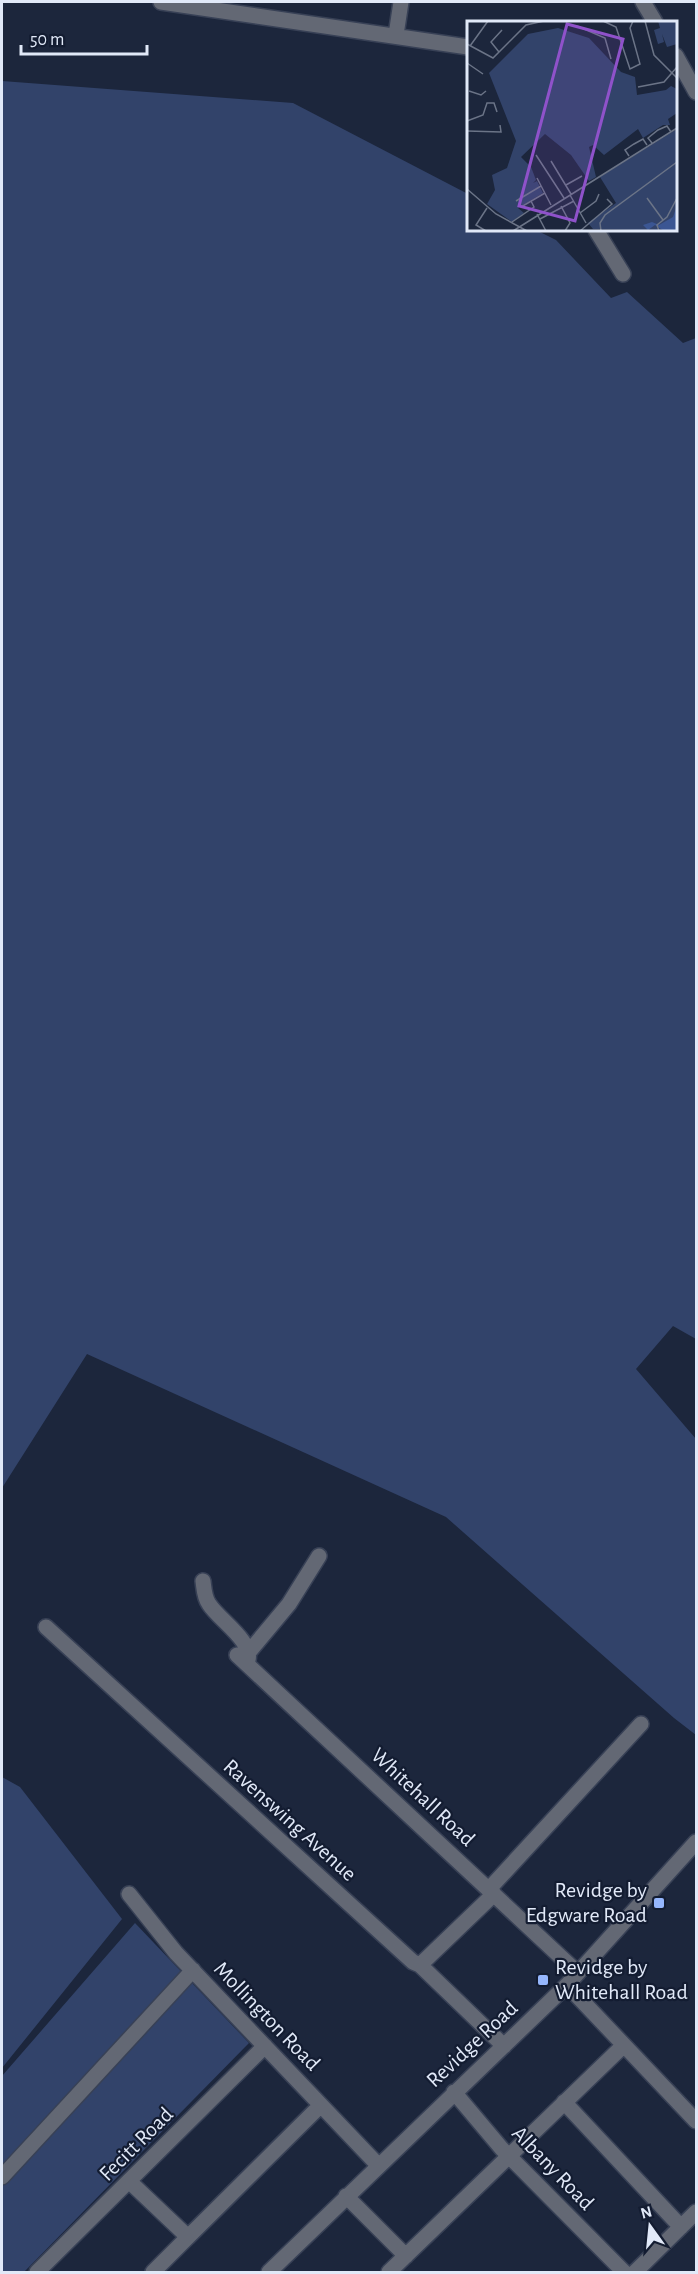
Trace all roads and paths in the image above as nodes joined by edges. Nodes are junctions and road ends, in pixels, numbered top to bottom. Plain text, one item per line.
1 (161, 2) edge
2 (401, 2) edge
3 (643, 2) edge
4 (655, 21) edge
5 (396, 34) junction
6 (467, 47) edge
7 (677, 60) edge
8 (696, 92) edge
9 (597, 231) edge
10 (623, 274) dead end
11 (320, 1556) dead end
12 (203, 1581) dead end
13 (46, 1627) dead end
14 (244, 1657) junction
15 (641, 1724) dead end
16 (696, 1842) edge
17 (491, 1891) junction
18 (129, 1894) dead end
19 (420, 1965) junction
20 (193, 1970) junction
21 (573, 1979) junction
22 (624, 2045) junction
23 (265, 2046) junction
24 (504, 2046) junction
25 (454, 2092) junction
26 (564, 2102) junction
27 (321, 2105) junction
28 (696, 2121) edge
29 (508, 2155) junction
30 (378, 2165) junction
31 (2, 2178) edge
32 (130, 2182) junction
33 (346, 2196) junction
34 (696, 2212) edge
35 (681, 2227) junction
36 (188, 2237) junction
37 (406, 2256) junction
38 (37, 2272) edge
39 (153, 2272) edge
40 (269, 2272) edge
41 (389, 2272) edge
42 (624, 2272) edge
43 (635, 2272) edge

1 - 5 street
2 - 5 street
3 - 4 street
5 - 6 street
7 - 8 street
9 - 10 street
11 - 14 street
12 - 14 street, Whitehall Road
13 - 19 street, Ravenswing Avenue
14 - 17 street, Whitehall Road
15 - 17 street
16 - 21 street, Revidge Road
17 - 19 street
17 - 21 street, Whitehall Road
18 - 20 street, Mollington Road
19 - 24 street, Ravenswing Avenue
20 - 23 street, Mollington Road
20 - 31 street
21 - 22 street, Whitehall Road
21 - 24 street, Revidge Road
22 - 26 street
22 - 28 street, Whitehall Road
23 - 27 street, Mollington Road
23 - 32 street, Fecitt Road
24 - 25 street, Revidge Road
25 - 29 street, Albany Road
25 - 30 street, Revidge Road
26 - 29 street
26 - 35 street
27 - 30 street, Mollington Road
27 - 36 street
29 - 37 street
29 - 42 street, Albany Road
30 - 33 street, Revidge Road
32 - 36 street
32 - 38 street, Fecitt Road
33 - 37 street
33 - 40 street, Revidge Road
34 - 35 street
35 - 43 street
36 - 39 street
37 - 41 street

